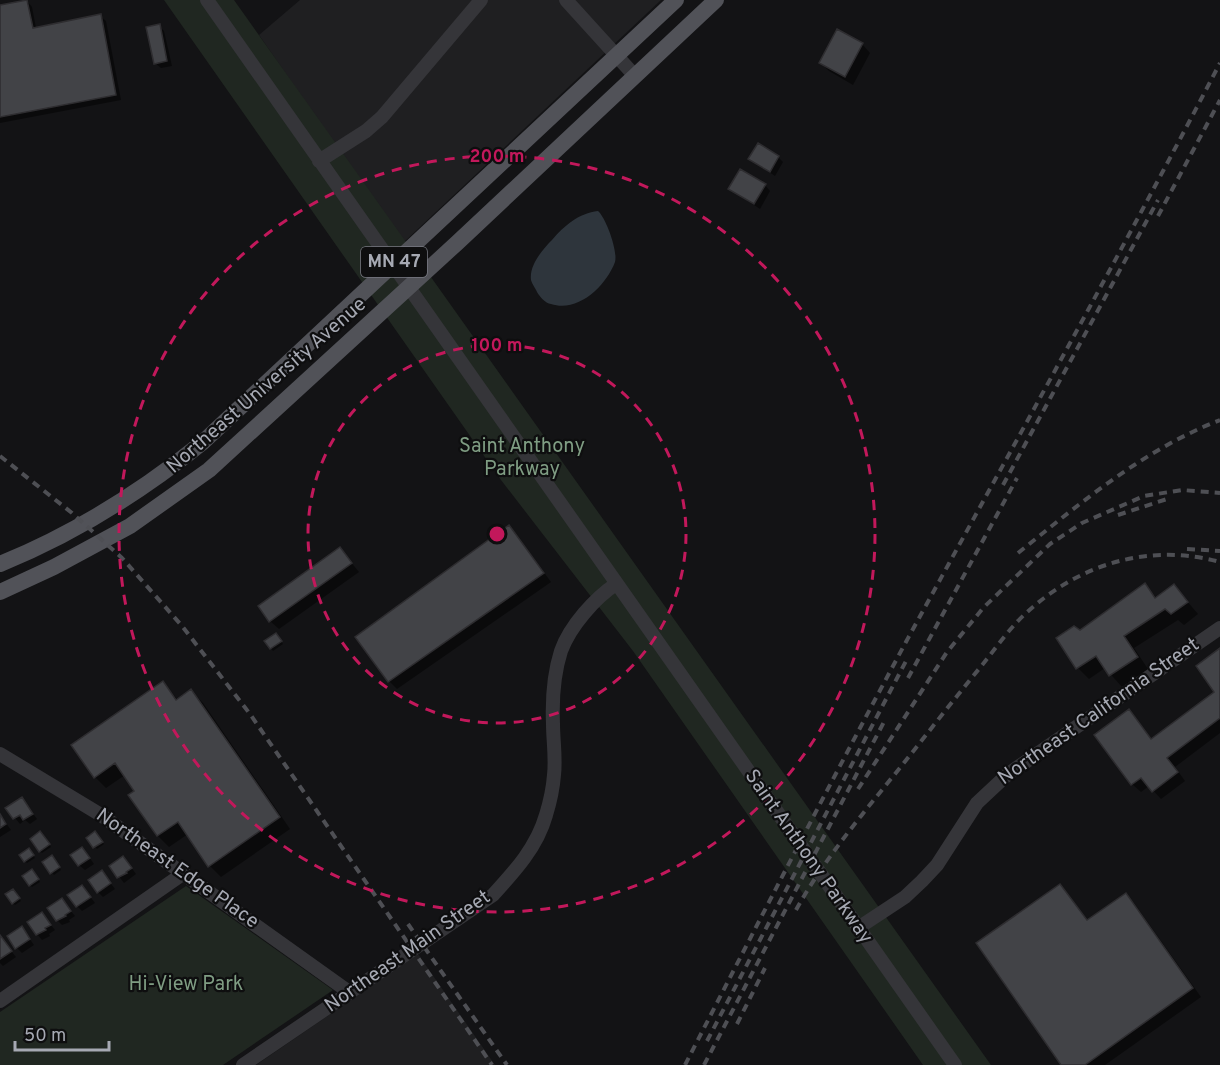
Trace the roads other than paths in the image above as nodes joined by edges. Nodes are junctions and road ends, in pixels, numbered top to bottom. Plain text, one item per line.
1 (207, 0) edge
2 (481, 0) edge
3 (566, 0) edge
4 (676, 0) edge
5 (716, 0) edge
6 (616, 56) junction
7 (635, 76) junction
8 (319, 161) junction
9 (0, 564) edge
10 (616, 584) junction
11 (0, 592) edge
12 (1220, 628) edge
13 (3, 759) edge
14 (184, 873) junction
15 (858, 928) junction
16 (349, 992) junction
17 (0, 1001) edge
18 (243, 1065) edge
19 (955, 1065) edge

1 - 8 street, Saint Anthony Parkway
2 - 8 street
3 - 6 street
4 - 6 main road, Northeast University Avenue / MN 47
5 - 7 main road, Northeast University Avenue / MN 47
6 - 7 street
6 - 9 main road, Northeast University Avenue / MN 47
7 - 11 main road, Northeast University Avenue / MN 47
8 - 10 street, Saint Anthony Parkway
10 - 15 street, Saint Anthony Parkway
10 - 16 street, Northeast Main Street
12 - 15 street, Northeast California Street
13 - 14 street, Northeast Edge Place
14 - 16 street, Northeast Edge Place
14 - 17 street
15 - 19 street, Saint Anthony Parkway
16 - 18 street, Northeast Main Street

